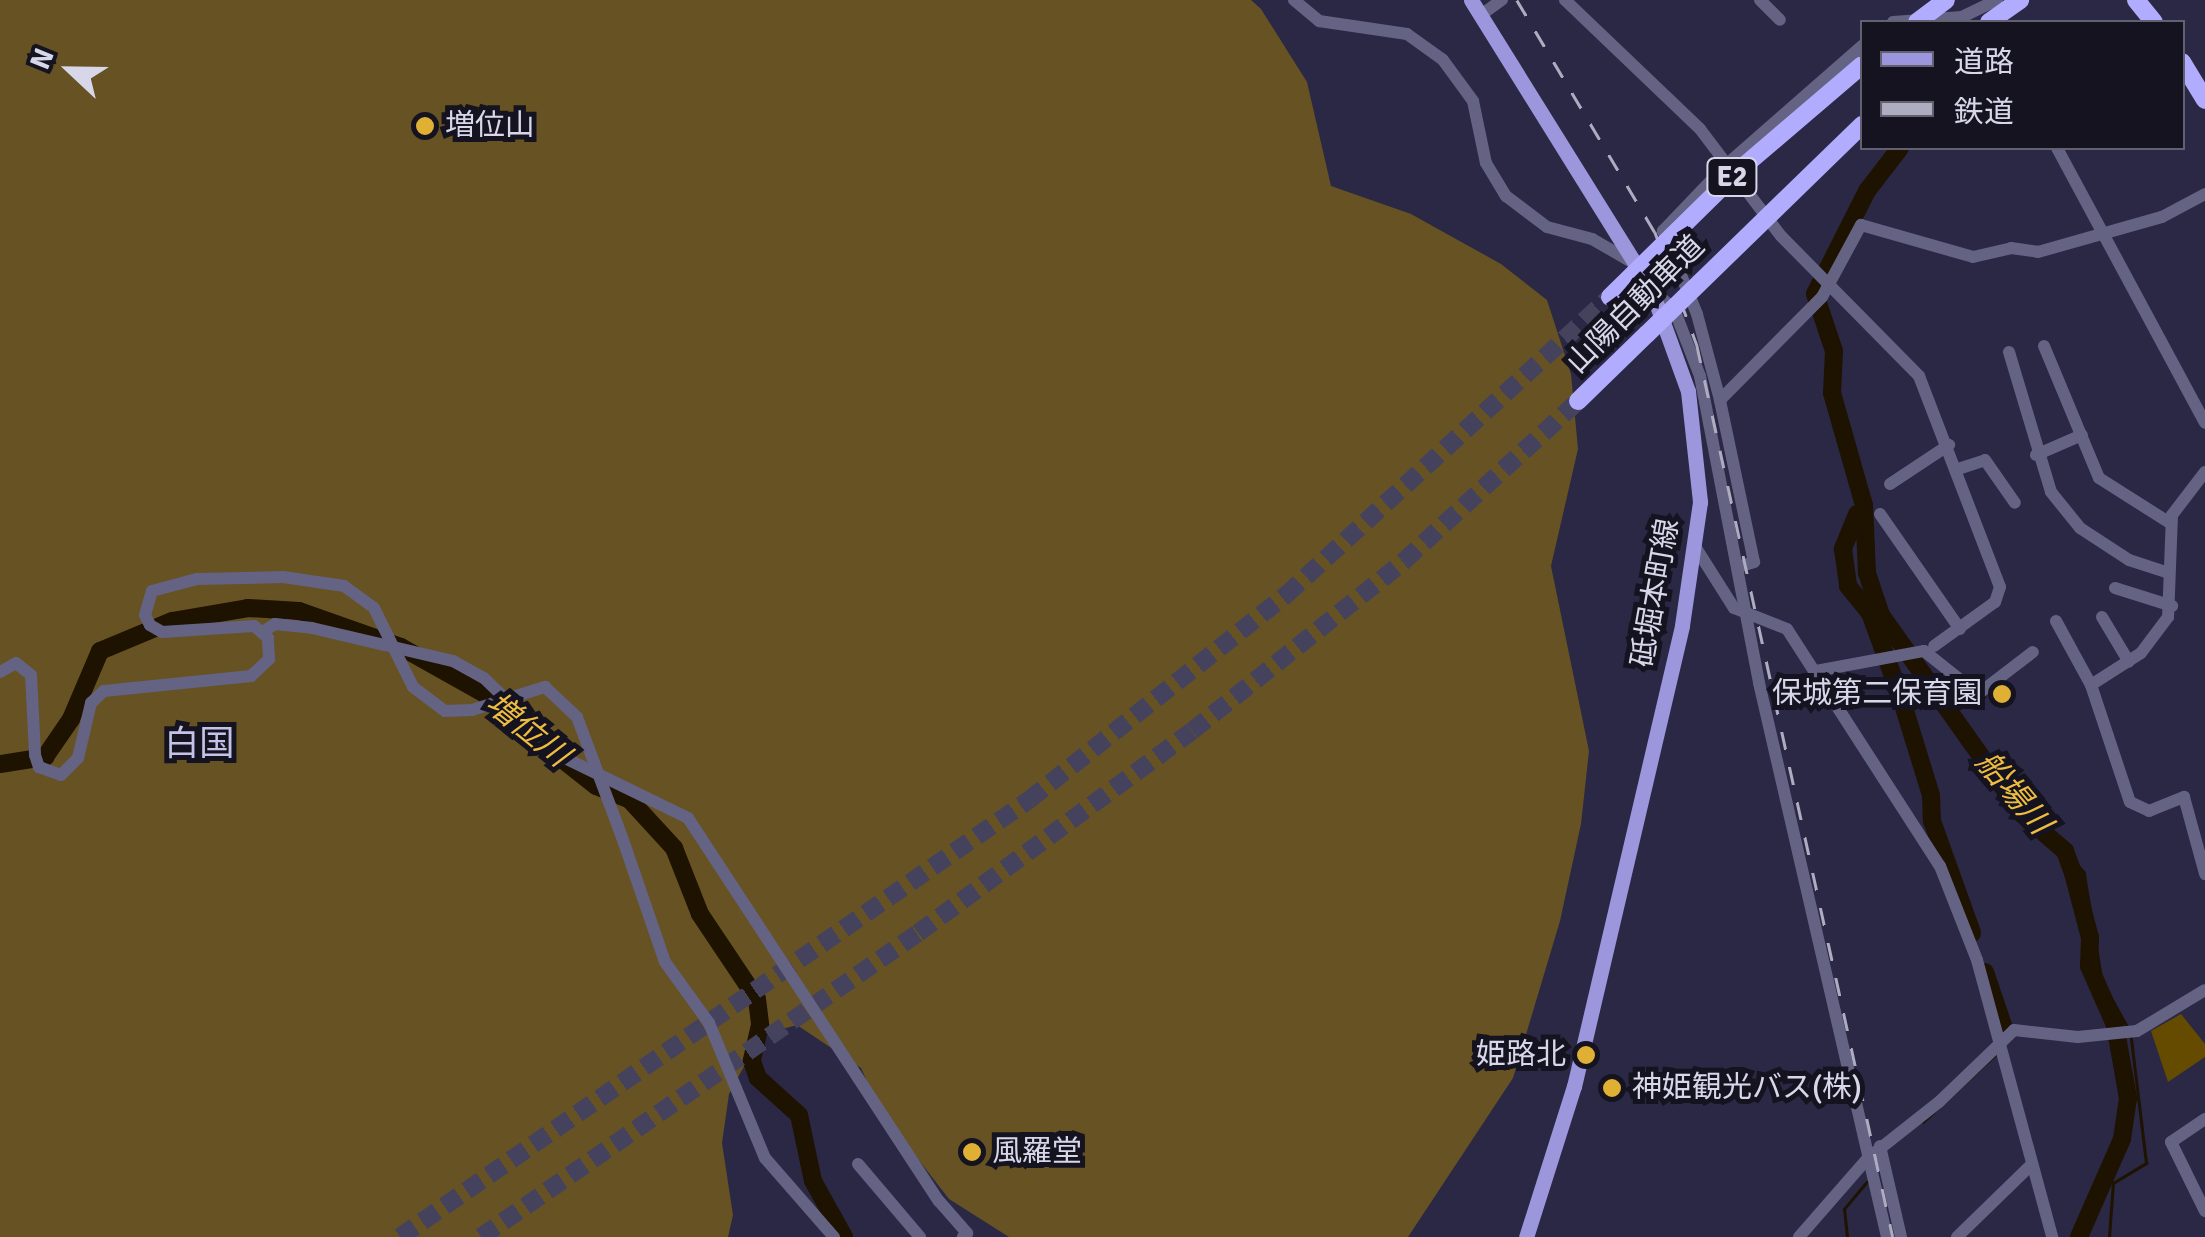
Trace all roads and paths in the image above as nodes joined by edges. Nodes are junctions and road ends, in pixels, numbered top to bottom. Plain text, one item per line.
1 (1294, 0) edge
2 (1472, 0) edge
3 (1502, 0) edge
4 (1565, 0) edge
5 (1760, 0) edge
6 (1997, 0) edge
7 (2020, 0) edge
8 (2136, 0) edge
9 (1947, 8) edge
10 (1985, 14) edge
11 (1481, 15) junction
12 (1780, 20) dead end
13 (1908, 20) edge
14 (2152, 20) edge
15 (1860, 48) edge
16 (1860, 67) edge
17 (2185, 67) edge
18 (2205, 100) edge
19 (1860, 127) edge
20 (2058, 150) edge
21 (1726, 165) junction
22 (2205, 194) edge
23 (2104, 234) junction
24 (1632, 262) junction
25 (1830, 282) junction
26 (1651, 289) junction
27 (1610, 297) tunnel mouth
28 (2044, 346) dead end
29 (2009, 352) dead end
30 (1720, 400) junction
31 (1578, 401) tunnel mouth
32 (2205, 423) edge
33 (2082, 435) junction
34 (1949, 446) junction
35 (2036, 454) junction
36 (1958, 469) junction
37 (2205, 472) edge
38 (1890, 484) dead end
39 (2015, 503) dead end
40 (1880, 514) dead end
41 (2170, 523) junction
42 (1696, 548) junction
43 (1738, 567) junction
44 (2168, 572) junction
45 (2115, 588) dead end
46 (2172, 606) junction
47 (1747, 610) junction
48 (2102, 617) dead end
49 (2056, 621) dead end
50 (1960, 628) junction
51 (264, 631) junction
52 (1929, 649) junction
53 (2033, 652) dead end
54 (2129, 662) junction
55 (1816, 671) junction
56 (0, 672) edge
57 (2091, 685) junction
58 (2205, 874) edge
59 (2205, 990) edge
60 (2002, 1042) junction
61 (2205, 1119) edge
62 (1880, 1146) junction
63 (1868, 1158) junction
64 (858, 1164) dead end
65 (2032, 1164) junction
66 (2205, 1211) edge
67 (834, 1237) edge
68 (920, 1237) edge
69 (963, 1237) edge
70 (1526, 1237) edge
71 (1799, 1237) edge
72 (1886, 1237) edge
73 (1901, 1237) edge
74 (1956, 1237) edge
75 (2052, 1237) edge

1 - 24 street
2 - 11 main road, 砥堀本町線
3 - 11 street
4 - 21 street
5 - 12 street
6 - 10 street
7 - 10 highway, bridge
8 - 14 highway
9 - 10 street
9 - 13 highway, bridge
11 - 24 main road, 砥堀本町線
15 - 21 street
16 - 27 highway, 山陽自動車道 / E2, bridge
17 - 18 highway
19 - 31 highway, 山陽自動車道 / E2, bridge
20 - 23 street
21 - 25 street
21 - 30 street
22 - 23 street
23 - 25 street
23 - 32 street
24 - 26 main road, 砥堀本町線
25 - 30 street
25 - 34 street
26 - 42 main road, 砥堀本町線
26 - 43 street
28 - 33 street
29 - 35 street
30 - 43 street
33 - 35 street
33 - 41 street
34 - 36 street
34 - 38 street
35 - 44 street
36 - 39 street
36 - 50 street
37 - 41 street
40 - 50 street
41 - 44 street
42 - 47 street
42 - 70 main road, 砥堀本町線
43 - 47 street
44 - 46 street
45 - 46 street
46 - 54 street
47 - 55 street
47 - 63 street
48 - 54 street
49 - 57 street
50 - 52 street
51 - 56 street
51 - 67 street, bridge
51 - 69 street
52 - 53 street
52 - 55 street
54 - 57 street
55 - 60 street
57 - 58 street
59 - 60 street
60 - 62 street
60 - 65 street
61 - 66 street
62 - 63 street
62 - 73 street
63 - 71 street
63 - 72 street
64 - 68 street
65 - 74 street
65 - 75 street

